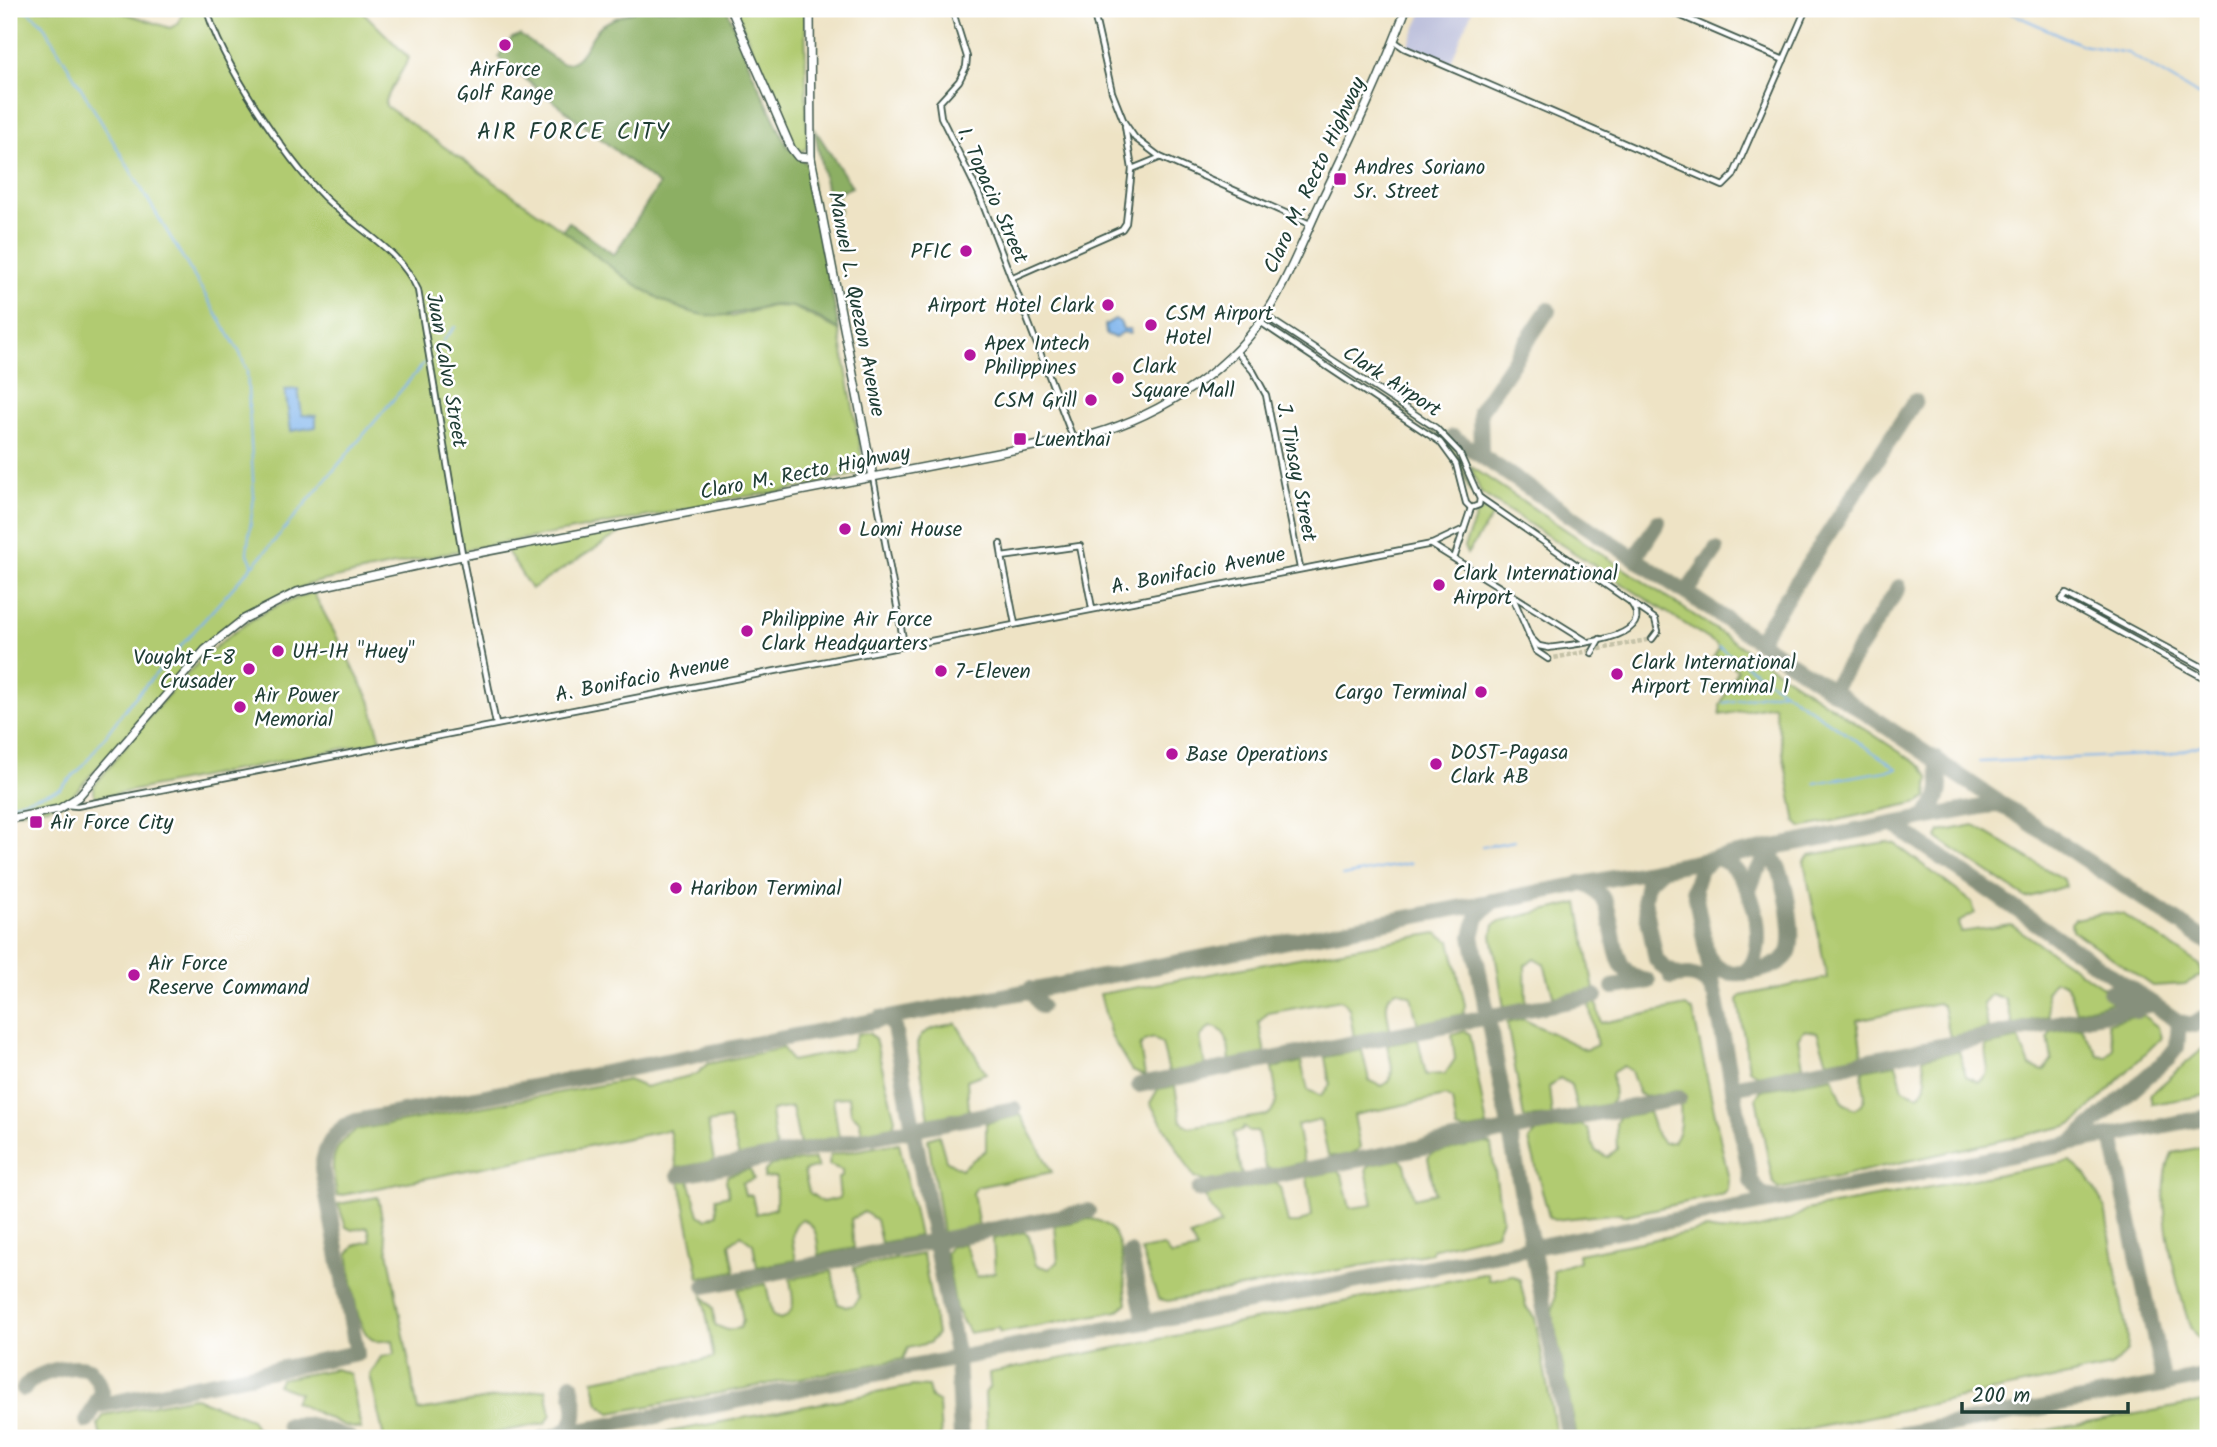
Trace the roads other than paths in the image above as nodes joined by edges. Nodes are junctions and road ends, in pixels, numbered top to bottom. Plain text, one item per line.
1 (207, 9) edge
2 (731, 9) edge
3 (810, 9) edge
4 (952, 9) edge
5 (1093, 9) edge
6 (1406, 9) edge
7 (1665, 9) edge
8 (1807, 9) edge
9 (1394, 41) junction
10 (1784, 60) junction
11 (1124, 122) junction
12 (811, 158) junction
13 (1160, 158) junction
14 (1132, 169) junction
15 (1310, 224) junction
16 (1013, 277) junction
17 (1262, 319) junction
18 (1235, 350) junction
19 (1373, 387) junction
20 (1368, 394) junction
21 (1073, 438) junction
22 (873, 477) junction
23 (1478, 496) junction
24 (1466, 498) junction
25 (1471, 508) junction
26 (1464, 529) junction
27 (1000, 544) dead end
28 (1432, 544) junction
29 (463, 556) junction
30 (1455, 556) junction
31 (1002, 557) junction
32 (1300, 568) junction
33 (1511, 593) junction
34 (1625, 598) junction
35 (1092, 608) junction
36 (1014, 624) junction
37 (1529, 636) junction
38 (1600, 639) junction
39 (1652, 639) dead end
40 (1586, 641) junction
41 (904, 644) junction
42 (1592, 653) dead end
43 (1548, 659) dead end
44 (2208, 670) edge
45 (2208, 680) edge
46 (496, 724) junction
47 (66, 805) junction
48 (9, 819) edge

1 - 29 street, Juan Calvo Street
2 - 12 main road
3 - 12 main road, Manuel L. Quezon Avenue
4 - 16 street, I. Topacio Street
5 - 11 street
6 - 9 main road, Claro M. Recto Highway
7 - 10 street
8 - 10 street
9 - 10 street
9 - 15 main road, Claro M. Recto Highway
11 - 13 street
11 - 14 street
12 - 22 main road, Manuel L. Quezon Avenue
13 - 14 street
13 - 15 street
14 - 16 street
15 - 17 main road, Claro M. Recto Highway
16 - 21 street, I. Topacio Street
17 - 18 main road, Claro M. Recto Highway
17 - 19 street, Clark Airport
17 - 20 street, Clark Airport
18 - 21 main road, Claro M. Recto Highway
18 - 32 street, J. Tinsay Street
19 - 20 street
19 - 23 street, Clark Airport
20 - 24 street, Clark Airport
21 - 22 main road, Claro M. Recto Highway
22 - 29 main road, Claro M. Recto Highway
22 - 41 street, Manuel L. Quezon Avenue
23 - 24 street
23 - 25 street
23 - 34 street
24 - 25 street, Clark Airport
25 - 26 street
26 - 28 street, A. Bonifacio Avenue
26 - 30 street
27 - 31 street
28 - 30 street
28 - 32 street, A. Bonifacio Avenue
29 - 46 street, Juan Calvo Street
29 - 47 main road, Claro M. Recto Highway
30 - 33 street
31 - 35 street
31 - 36 street
32 - 35 street, A. Bonifacio Avenue
33 - 37 street
33 - 40 street
34 - 38 street
34 - 39 street
35 - 36 street, A. Bonifacio Avenue
36 - 41 street, A. Bonifacio Avenue
37 - 40 street
37 - 43 street
38 - 40 street
38 - 42 street
41 - 46 street, A. Bonifacio Avenue
44 - 45 street
46 - 47 street, A. Bonifacio Avenue
47 - 48 main road, A. Bonifacio Avenue

